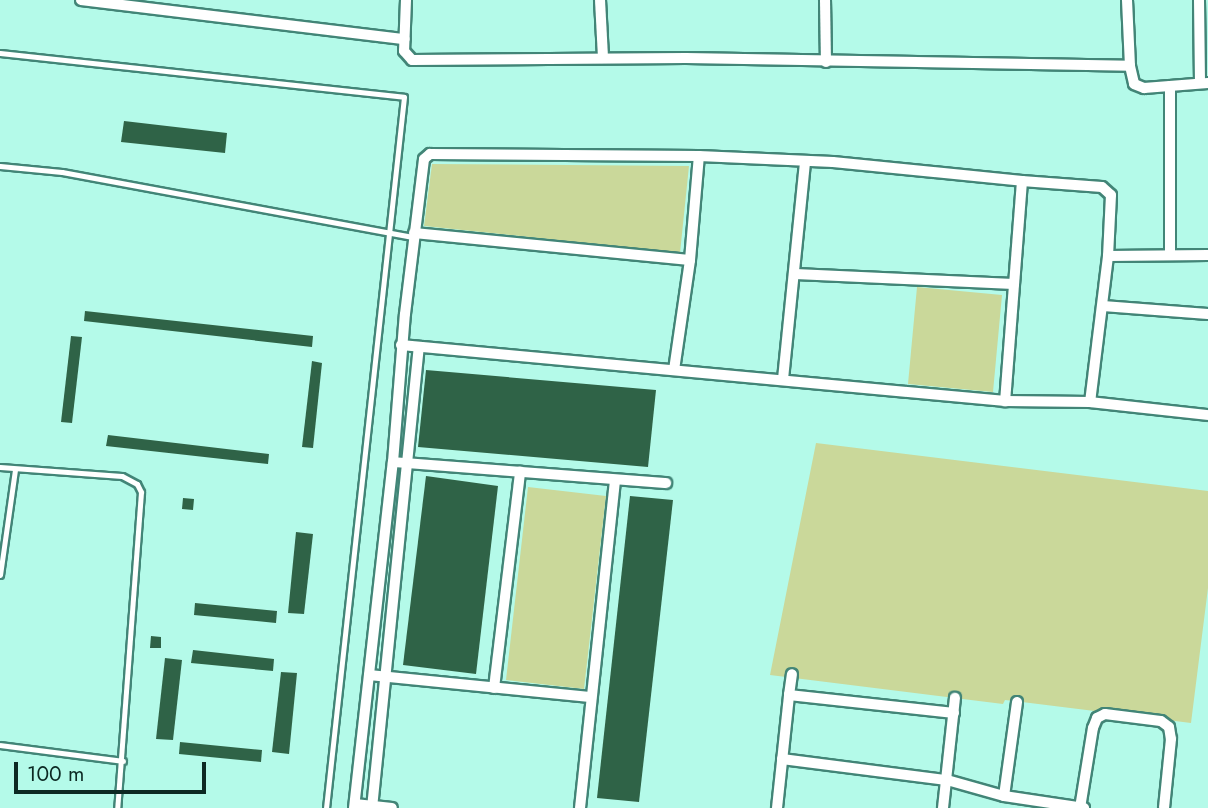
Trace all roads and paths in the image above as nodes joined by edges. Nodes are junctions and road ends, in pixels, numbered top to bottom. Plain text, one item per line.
1 (81, 0) edge
2 (406, 0) edge
3 (600, 0) edge
4 (825, 0) edge
5 (1127, 0) edge
6 (1199, 0) edge
7 (140, 4) edge
8 (405, 38) junction
9 (0, 53) edge
10 (603, 58) junction
11 (827, 62) junction
12 (1130, 66) junction
13 (1204, 83) edge
14 (1170, 86) junction
15 (699, 156) junction
16 (805, 161) junction
17 (0, 166) edge
18 (1022, 181) junction
19 (389, 232) junction
20 (414, 235) junction
21 (1170, 255) junction
22 (1208, 255) edge
23 (1108, 256) junction
24 (690, 260) junction
25 (795, 274) junction
26 (1014, 284) junction
27 (1103, 306) junction
28 (1208, 314) edge
29 (401, 345) junction
30 (419, 348) junction
31 (674, 370) junction
32 (783, 379) junction
33 (1005, 401) junction
34 (1090, 402) junction
35 (1208, 415) edge
36 (393, 462) junction
37 (409, 464) junction
38 (0, 467) edge
39 (15, 469) junction
40 (520, 472) junction
41 (615, 481) junction
42 (666, 483) dead end
43 (0, 575) edge
44 (793, 674) dead end
45 (369, 675) junction
46 (386, 677) junction
47 (494, 688) junction
48 (789, 695) junction
49 (590, 697) junction
50 (955, 698) dead end
51 (1017, 702) dead end
52 (954, 713) junction
53 (0, 745) edge
54 (782, 760) junction
55 (123, 761) junction
56 (947, 780) junction
57 (1004, 796) junction
58 (354, 806) edge
59 (372, 807) edge
60 (117, 808) edge
61 (327, 808) edge
62 (392, 808) edge
63 (580, 808) edge
64 (777, 808) edge
65 (943, 808) edge
66 (1082, 808) edge
67 (1164, 808) edge

1 - 7 street
2 - 8 street
3 - 10 street
4 - 11 street
5 - 12 street
6 - 13 street
7 - 8 street
8 - 10 street
9 - 19 lane
10 - 11 street
11 - 12 street
12 - 14 street
13 - 14 street
14 - 21 street
15 - 16 street
15 - 20 street
15 - 24 street
16 - 18 street
16 - 25 street
17 - 19 lane
18 - 23 street
18 - 26 street
19 - 20 lane
19 - 61 lane
20 - 24 street
20 - 29 street
21 - 22 street
21 - 23 street
23 - 27 street
24 - 31 street
25 - 26 street
25 - 32 street
26 - 33 street
27 - 28 street
27 - 34 street
29 - 30 street
29 - 36 street
30 - 31 street
30 - 37 street
31 - 32 street
32 - 33 street
33 - 34 street
34 - 35 street
36 - 37 street
36 - 45 street
37 - 40 street
37 - 46 street
38 - 39 lane
39 - 43 lane
39 - 55 lane
40 - 41 street
40 - 47 street
41 - 42 street
41 - 49 street
44 - 48 street
45 - 46 street
45 - 58 street
46 - 47 street
46 - 59 street
47 - 49 street
48 - 52 street
48 - 54 street
49 - 63 street
50 - 52 street
51 - 57 street
52 - 56 street
53 - 55 lane
54 - 56 street
54 - 64 street
55 - 60 lane
56 - 57 street
56 - 65 street
57 - 66 street
58 - 59 street
59 - 62 street
66 - 67 street

